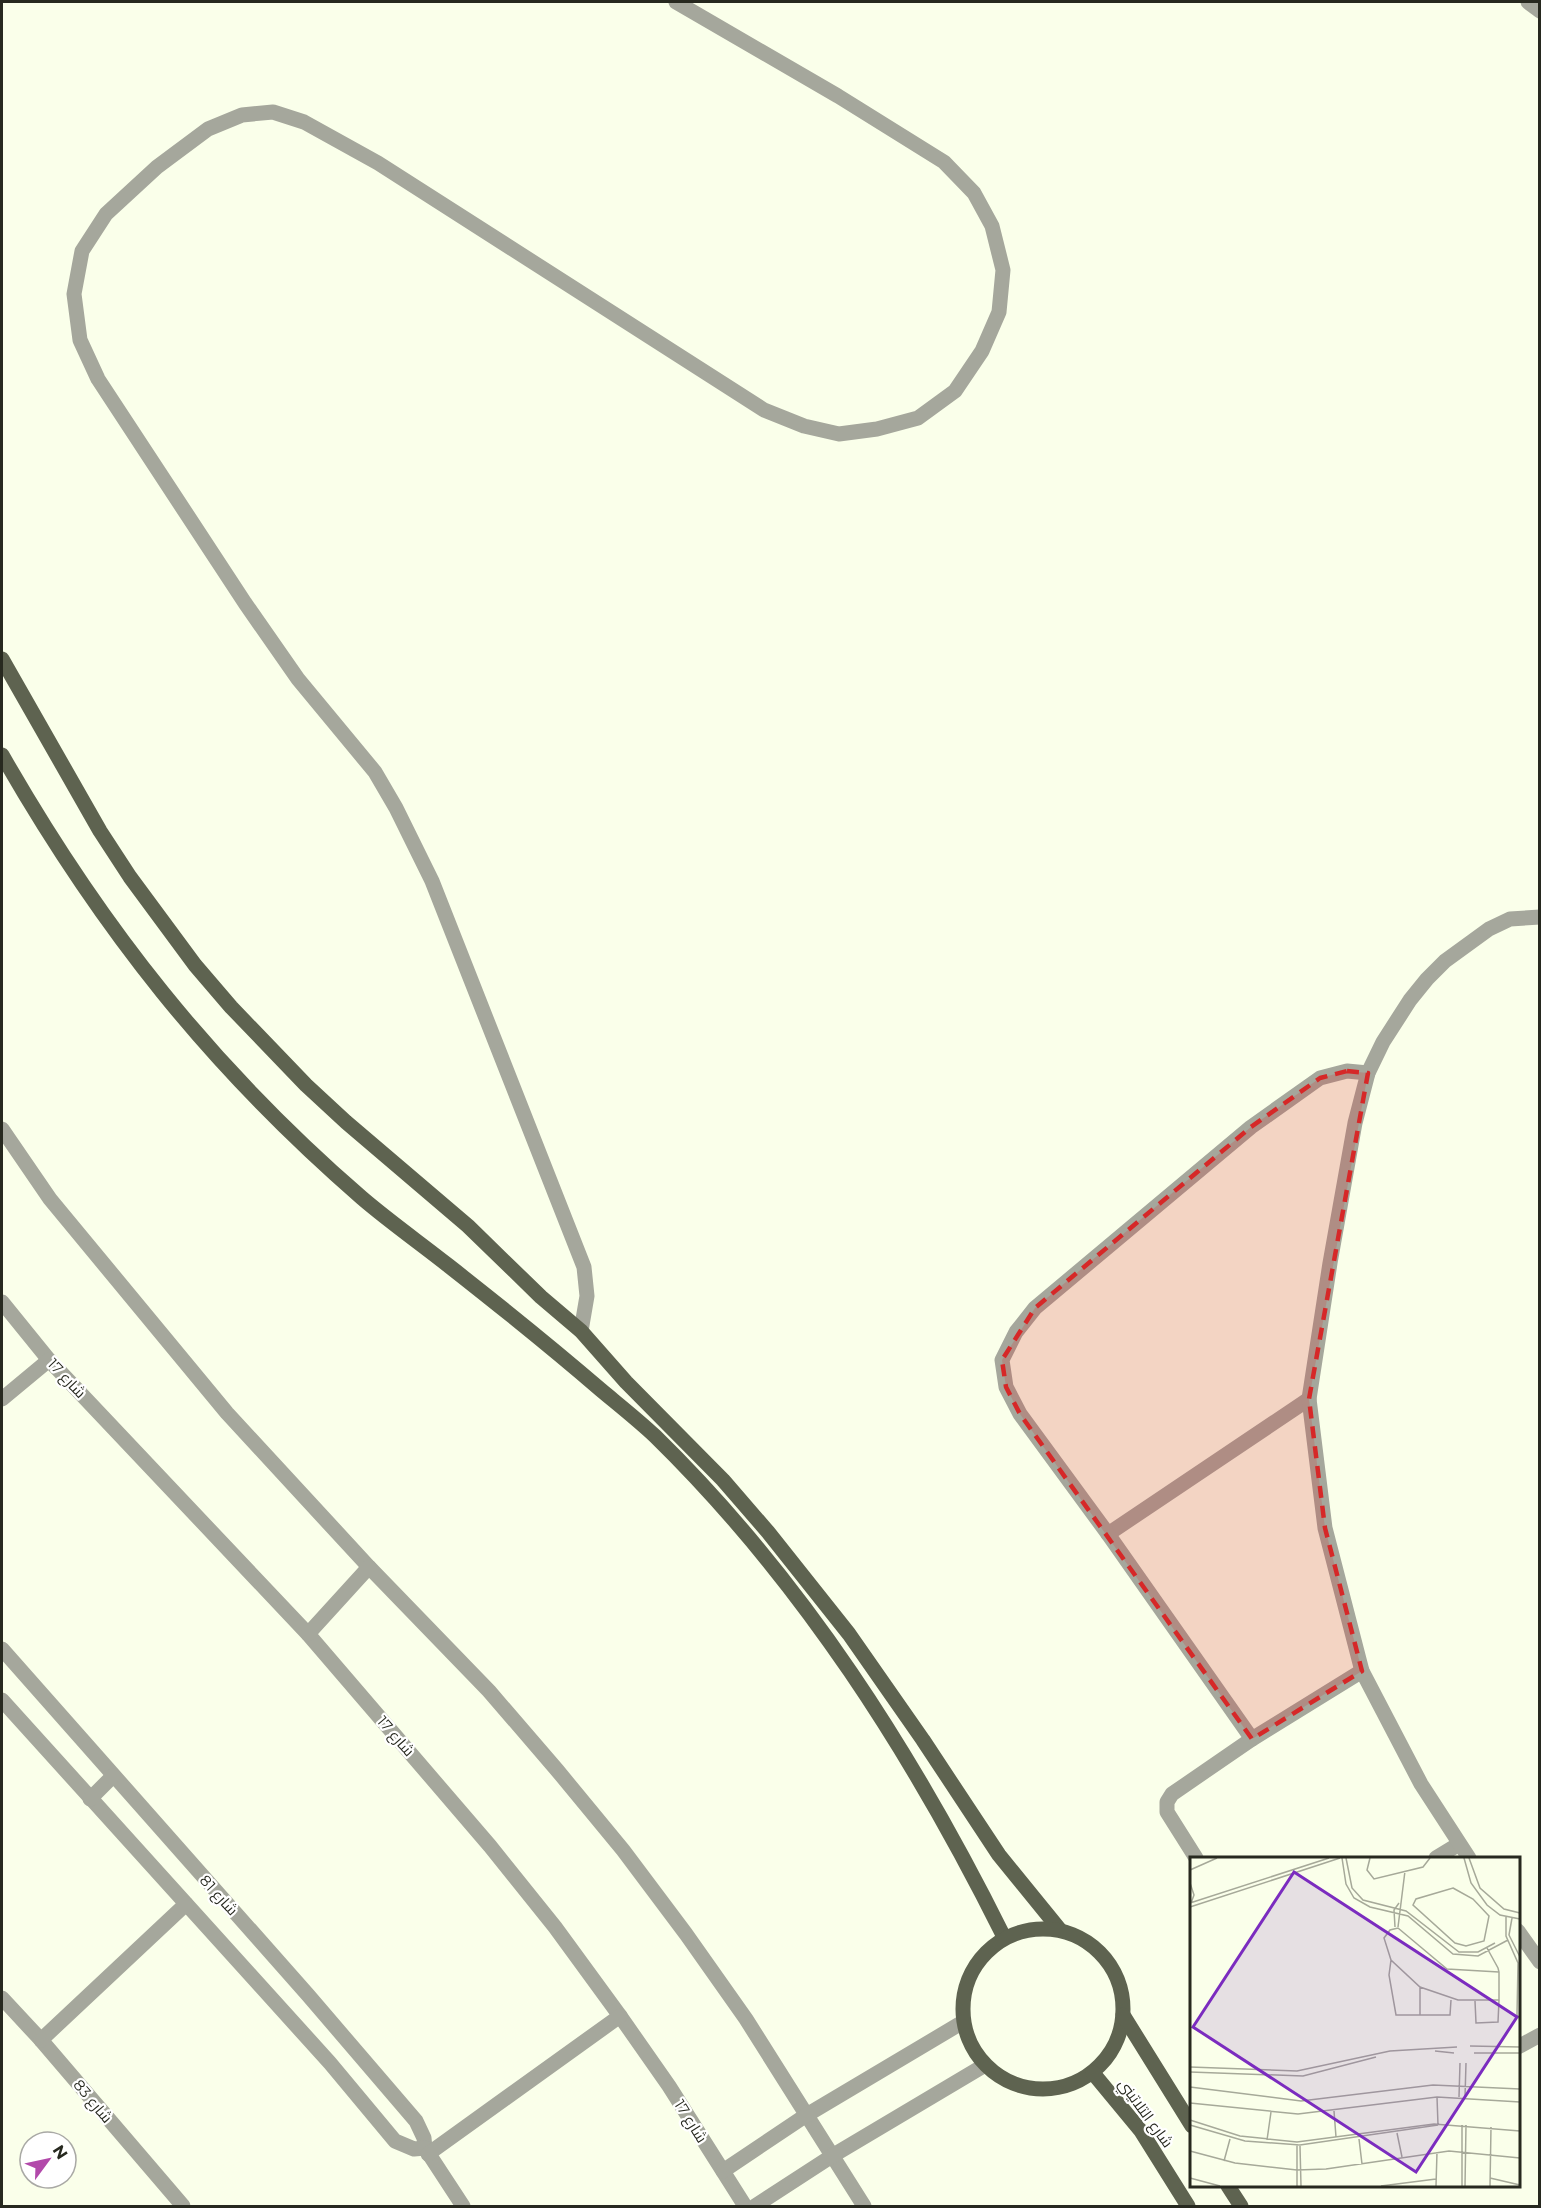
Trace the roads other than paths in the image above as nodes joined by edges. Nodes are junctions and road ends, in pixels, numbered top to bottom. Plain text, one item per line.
1 (676, 2) edge
2 (1528, 2) edge
3 (1539, 11) edge
4 (2, 659) edge
5 (2, 755) edge
6 (1539, 917) edge
7 (1368, 1073) junction
8 (2, 1129) edge
9 (2, 1302) edge
10 (581, 1331) junction
11 (49, 1360) junction
12 (2, 1399) edge
13 (1309, 1399) junction
14 (1108, 1534) junction
15 (369, 1567) junction
16 (308, 1634) junction
17 (2, 1649) edge
18 (1362, 1671) junction
19 (2, 1700) edge
20 (1252, 1739) junction
21 (113, 1776) junction
22 (90, 1799) junction
23 (1459, 1844) junction
24 (1195, 1857) edge
25 (1438, 1857) edge
26 (1468, 1857) edge
27 (186, 1904) junction
28 (1060, 1930) junction
29 (1520, 1934) edge
30 (1004, 1937) junction
31 (1539, 1962) edge
32 (2, 1998) edge
33 (621, 2016) junction
34 (1124, 2016) junction
35 (963, 2022) junction
36 (1539, 2035) edge
37 (41, 2040) junction
38 (1520, 2046) edge
39 (985, 2065) junction
40 (1093, 2073) junction
41 (805, 2116) junction
42 (1190, 2124) edge
43 (426, 2151) junction
44 (832, 2156) junction
45 (723, 2171) junction
46 (1229, 2187) edge
47 (183, 2206) edge
48 (463, 2206) edge
49 (745, 2206) edge
50 (755, 2206) edge
51 (864, 2206) edge
52 (1188, 2206) edge
53 (1241, 2206) edge

1 - 10 street
2 - 3 street
4 - 10 main road
5 - 30 main road
6 - 7 street
7 - 13 street
7 - 14 street
8 - 15 street
9 - 11 street, شارع 17
10 - 28 main road
11 - 12 street
11 - 16 street, شارع 17
13 - 14 street
13 - 18 street
14 - 20 street
15 - 16 street
15 - 41 street
16 - 33 street, شارع 17
17 - 21 street, شارع 81
18 - 20 street
18 - 23 street
19 - 22 street, شارع 81
20 - 24 street
21 - 22 street
21 - 43 street, شارع 81
22 - 27 street, شارع 81
23 - 25 street
23 - 26 street
27 - 37 street
27 - 43 street, شارع 81
28 - 30 main road
28 - 34 main road
29 - 31 street
30 - 35 main road
32 - 37 street, شارع 83
33 - 43 street
33 - 45 street, شارع 17
34 - 40 main road
34 - 42 main road, شارع التلاتيني
35 - 39 main road
35 - 41 street
36 - 38 street
37 - 47 street, شارع 83
39 - 40 main road
39 - 44 street
40 - 52 main road, شارع التلاتيني
41 - 44 street
41 - 45 street
43 - 48 street, شارع 81
44 - 50 street
44 - 51 street
45 - 49 street, شارع 17
46 - 53 main road

